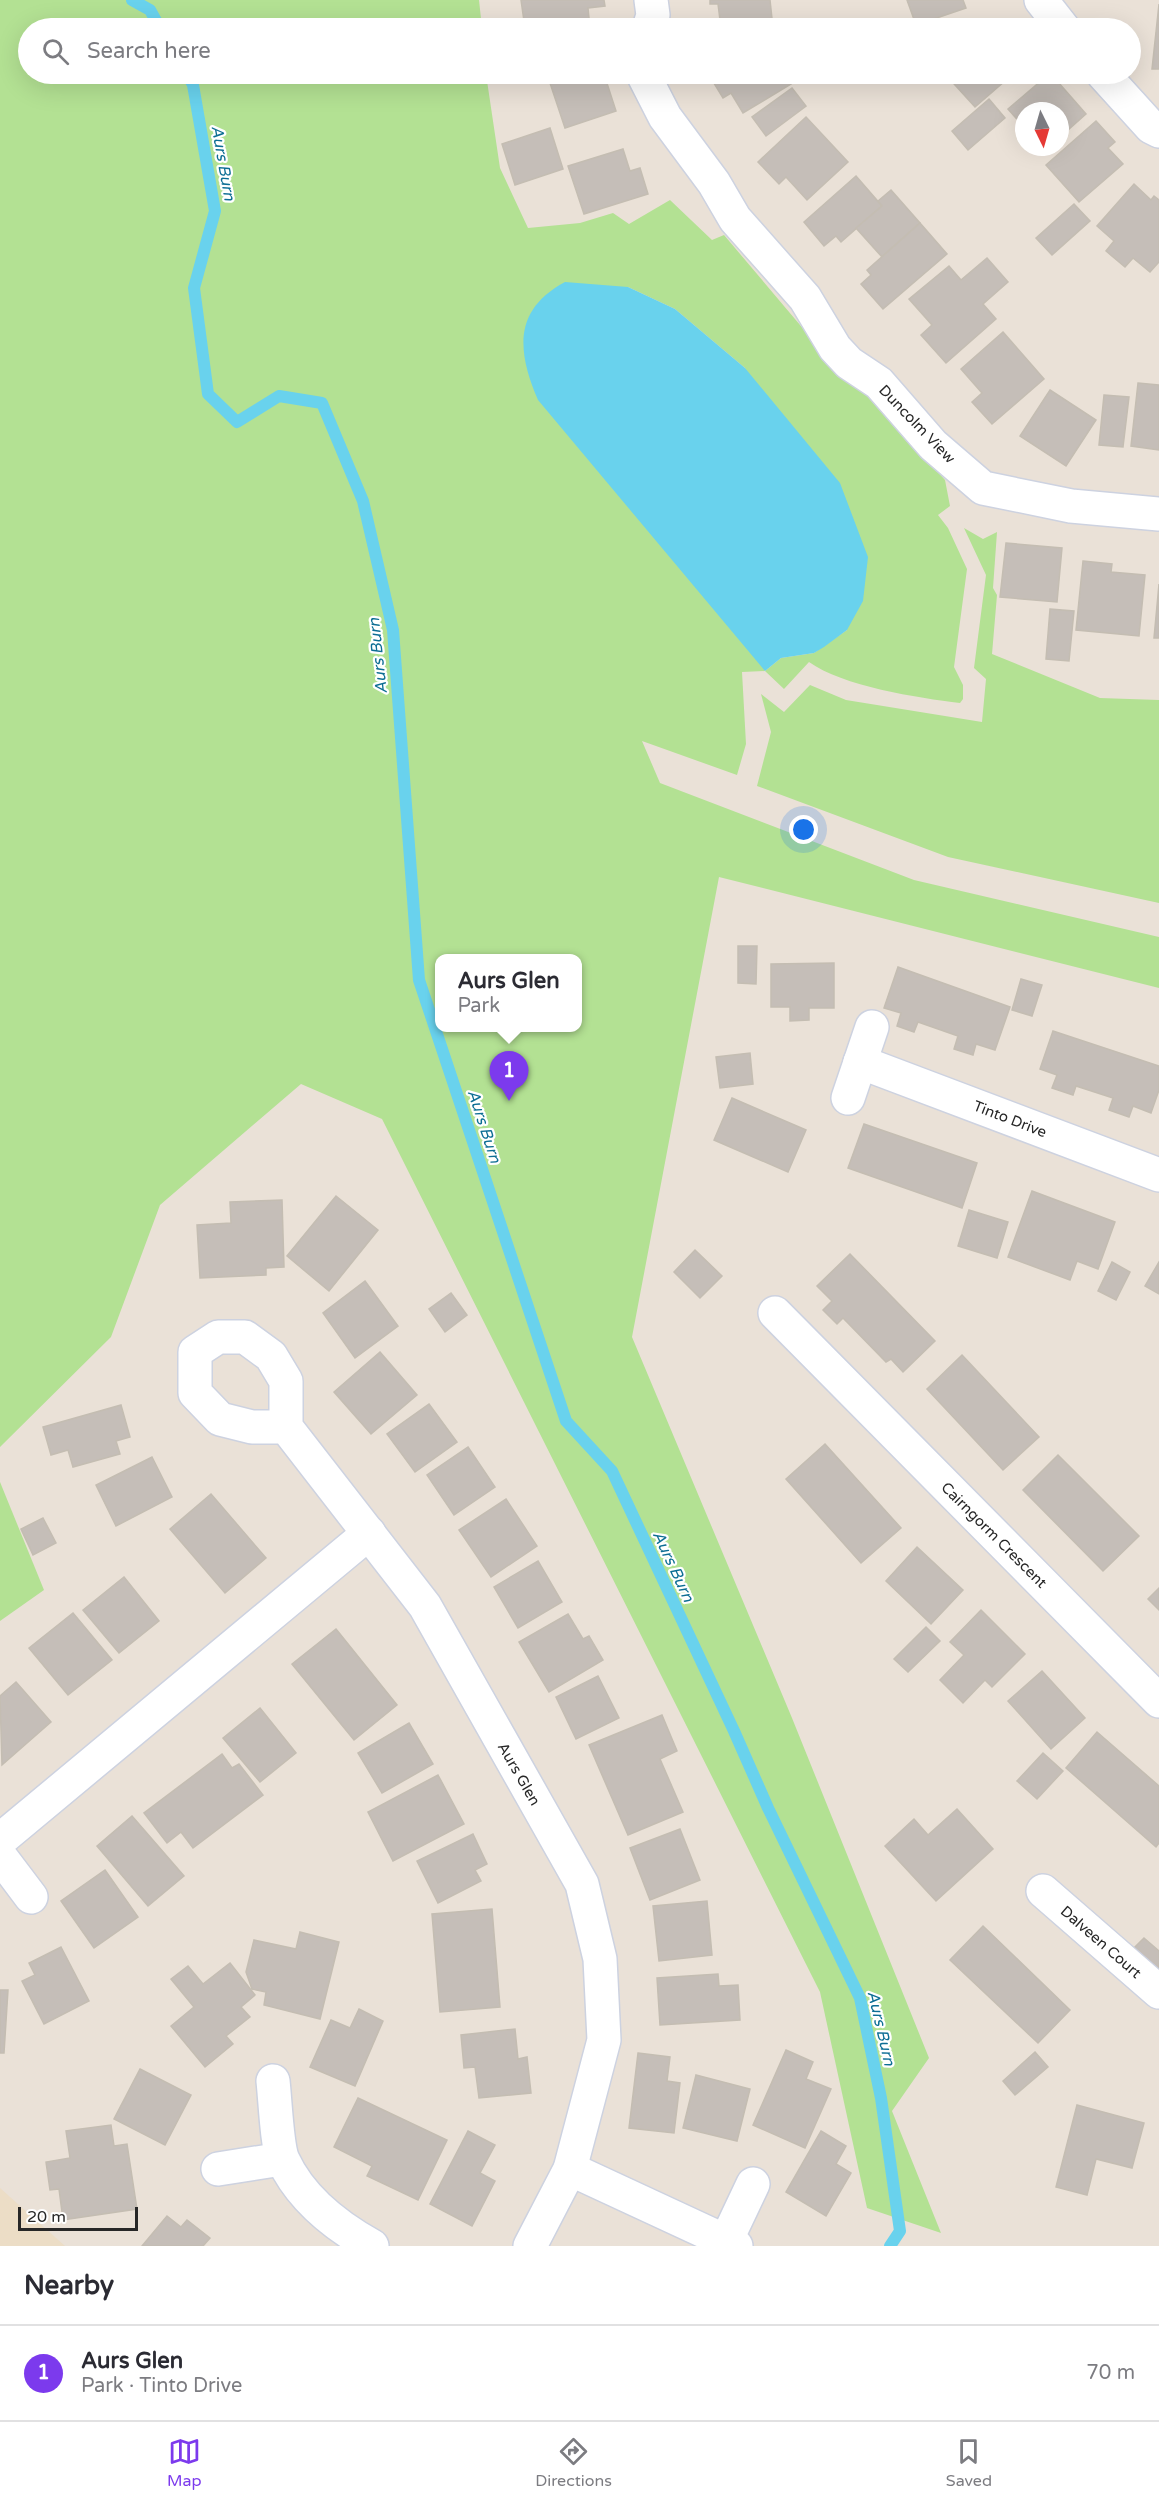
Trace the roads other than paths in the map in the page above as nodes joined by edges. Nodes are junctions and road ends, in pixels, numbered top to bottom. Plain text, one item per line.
1 (651, 0) edge
2 (1041, 0) edge
3 (652, 18) edge
4 (1055, 18) edge
5 (648, 84) edge
6 (1112, 84) edge
7 (1159, 131) edge
8 (1159, 514) edge
9 (872, 1027) dead end
10 (860, 1062) junction
11 (848, 1098) dead end
12 (1159, 1176) edge
13 (775, 1313) dead end
14 (286, 1427) dead end
15 (369, 1533) junction
16 (1159, 1701) edge
17 (0, 1840) edge
18 (0, 1856) edge
19 (1043, 1892) dead end
20 (31, 1897) dead end
21 (1159, 1992) edge
22 (273, 2081) dead end
23 (282, 2159) junction
24 (218, 2169) dead end
25 (570, 2169) junction
26 (753, 2184) dead end
27 (731, 2244) edge
28 (372, 2246) edge
29 (530, 2246) edge

1 - 3 street
2 - 4 street
5 - 8 street, Duncolm View
6 - 7 street
9 - 10 street
10 - 11 street
10 - 12 street, Tinto Drive
13 - 16 street, Cairngorm Crescent
14 - 15 street, Aurs Glen
15 - 17 street
15 - 25 street, Aurs Glen
18 - 20 street
19 - 21 street, Dalveen Court
22 - 23 street
23 - 24 street
23 - 28 street
25 - 27 street
25 - 29 street, Aurs Glen
26 - 27 street

